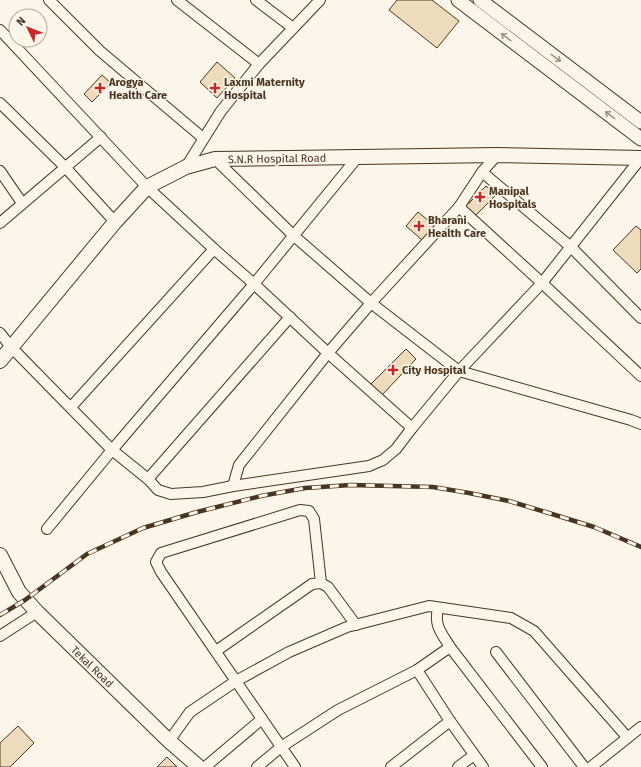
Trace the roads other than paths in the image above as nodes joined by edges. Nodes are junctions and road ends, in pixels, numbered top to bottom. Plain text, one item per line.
1 (49, 0) edge
2 (176, 0) edge
3 (256, 0) edge
4 (320, 0) edge
5 (458, 0) edge
6 (480, 0) edge
7 (293, 28) junction
8 (0, 30) edge
9 (259, 64) junction
10 (0, 103) edge
11 (641, 122) edge
12 (101, 137) junction
13 (203, 138) junction
14 (641, 139) edge
15 (497, 155) junction
16 (357, 158) junction
17 (641, 158) edge
18 (215, 159) junction
19 (65, 167) junction
20 (186, 167) junction
21 (0, 171) edge
22 (482, 172) junction
23 (148, 187) junction
24 (22, 203) junction
25 (459, 207) junction
26 (116, 222) junction
27 (0, 223) edge
28 (293, 235) junction
29 (571, 247) junction
30 (214, 249) junction
31 (542, 283) junction
32 (254, 284) junction
33 (370, 303) junction
34 (290, 317) junction
35 (641, 318) edge
36 (0, 333) edge
37 (11, 347) junction
38 (328, 352) junction
39 (0, 361) edge
40 (459, 371) junction
41 (641, 376) edge
42 (71, 407) junction
43 (641, 424) edge
44 (412, 428) junction
45 (112, 450) junction
46 (148, 479) junction
47 (233, 486) junction
48 (47, 529) dead end
49 (0, 555) edge
50 (321, 583) junction
51 (438, 608) junction
52 (37, 612) junction
53 (356, 625) junction
54 (0, 636) edge
55 (450, 647) junction
56 (216, 651) junction
57 (496, 652) dead end
58 (417, 670) junction
59 (236, 681) junction
60 (262, 719) junction
61 (450, 721) junction
62 (641, 727) edge
63 (627, 737) junction
64 (169, 741) junction
65 (281, 747) junction
66 (474, 755) junction
67 (199, 767) edge
68 (205, 767) edge
69 (257, 767) edge
70 (295, 767) edge
71 (391, 767) edge
72 (458, 767) edge
73 (483, 767) edge
74 (542, 767) edge
75 (584, 767) edge
76 (591, 767) edge

1 - 13 street
2 - 9 street
3 - 7 street
4 - 7 street
14 -> 5 street
6 -> 11 street
7 - 9 street
8 - 12 street
9 - 13 street
10 - 19 street
12 - 19 street
12 - 23 street
13 - 20 street
15 - 16 main road, S.N.R Hospital Road
15 - 17 main road, S.N.R Hospital Road
15 - 22 street
16 - 18 main road, S.N.R Hospital Road
16 - 28 street
17 - 29 street
18 - 20 main road, S.N.R Hospital Road
18 - 28 street
19 - 24 street
19 - 26 street
20 - 23 main road, S.N.R Hospital Road
21 - 24 street
22 - 25 street
22 - 29 street
23 - 26 main road, S.N.R Hospital Road
23 - 30 street
24 - 27 street
25 - 31 street
25 - 33 street
26 - 37 main road, S.N.R Hospital Road
28 - 32 street
28 - 33 street
29 - 31 street
29 - 35 street
30 - 32 street
30 - 42 street
31 - 40 street
31 - 41 street
32 - 34 street
32 - 45 street
33 - 38 street
33 - 40 street
34 - 38 street
34 - 46 street
36 - 37 street
37 - 39 main road, S.N.R Hospital Road
37 - 42 street
38 - 44 street
38 - 47 street
40 - 43 street
40 - 44 street
42 - 45 street
44 - 47 street
45 - 46 street
45 - 48 street
46 - 47 street
49 - 52 main road, Tekal Road
50 - 53 street
50 - 56 street
50 - 56 street
51 - 53 street
51 - 55 street
51 - 63 street
52 - 54 street
52 - 64 main road, Tekal Road
53 - 59 street
55 - 58 street
55 - 74 street
56 - 59 street
57 - 75 street
58 - 61 street
58 - 65 street
59 - 60 street
59 - 64 street
60 - 65 street
60 - 68 street
61 - 66 street
61 - 71 street
62 - 63 street
63 - 76 street
64 - 67 main road, Tekal Road
65 - 69 street
65 - 70 street
66 - 72 street
66 - 73 street

